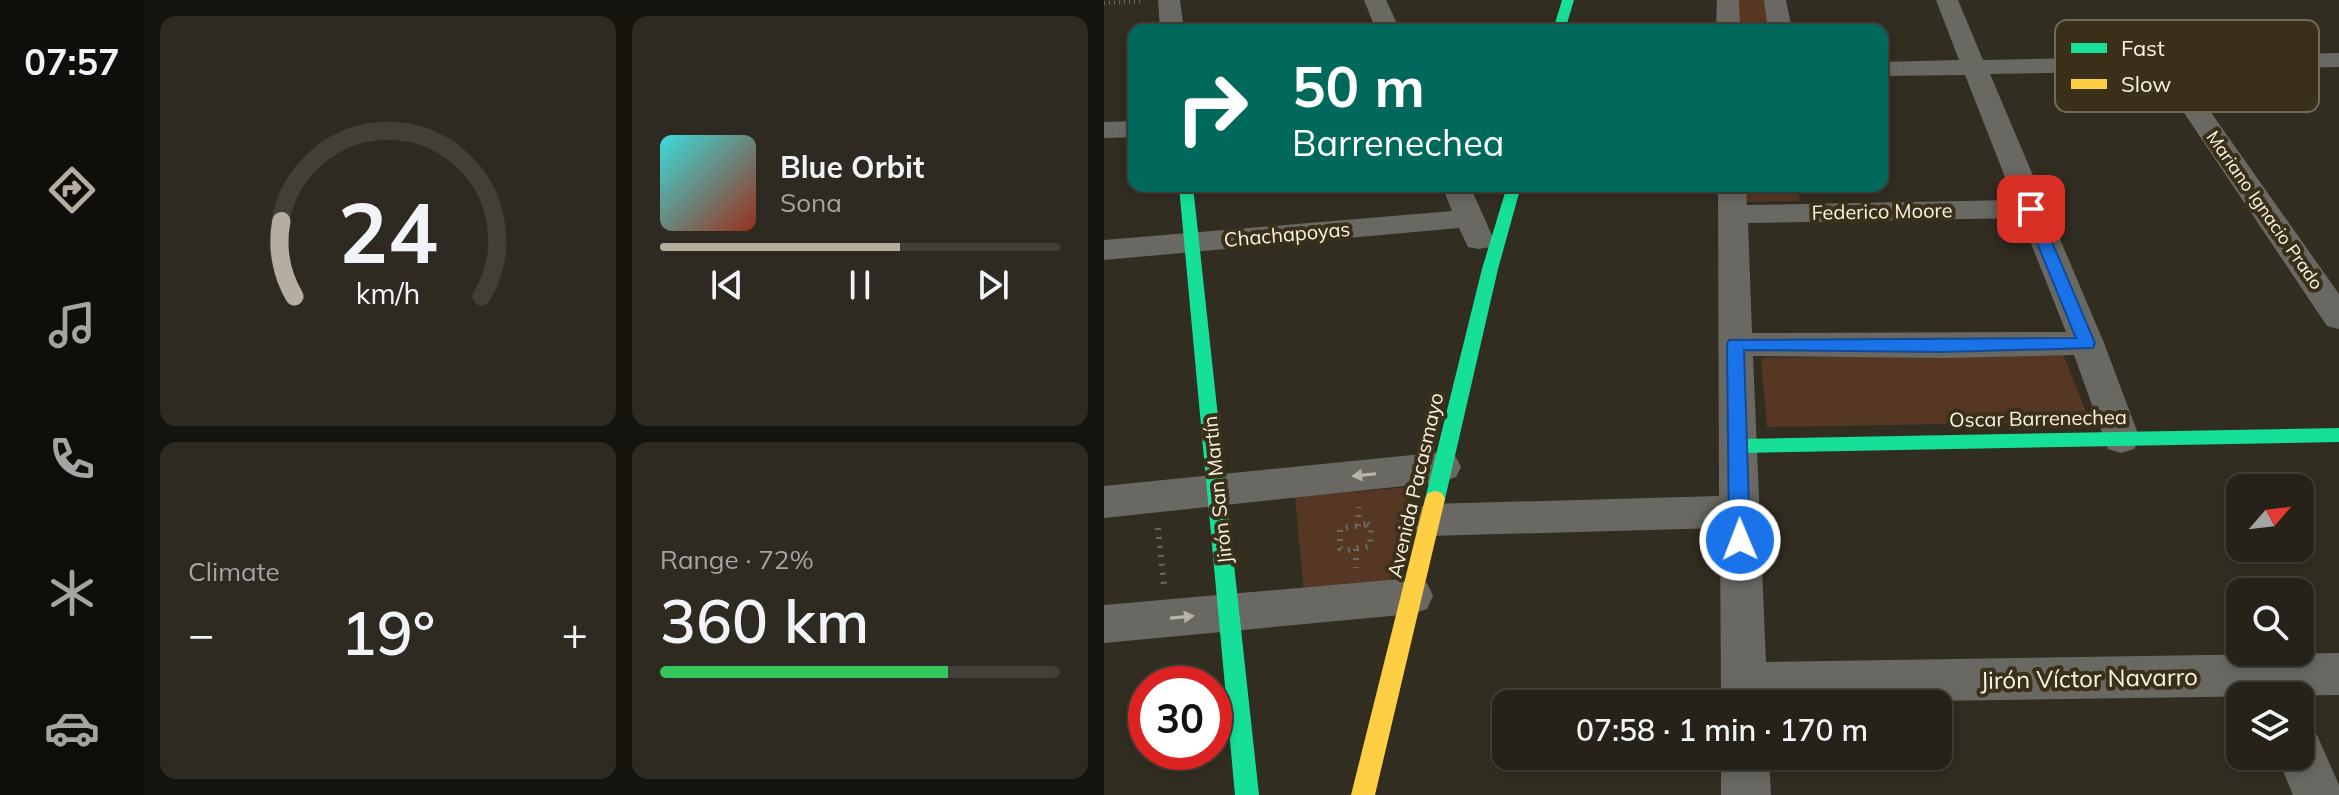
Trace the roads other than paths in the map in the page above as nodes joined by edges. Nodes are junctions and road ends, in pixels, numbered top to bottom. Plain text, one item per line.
1 (1170, 0) edge
2 (1375, 0) edge
3 (1568, 0) edge
4 (1728, 0) edge
5 (1775, 0) edge
6 (1947, 0) edge
7 (1172, 24) edge
8 (1385, 24) edge
9 (1561, 24) edge
10 (1728, 24) edge
11 (1779, 24) edge
12 (2055, 65) edge
13 (1975, 66) junction
14 (1888, 69) edge
15 (2197, 112) edge
16 (1128, 129) edge
17 (1104, 130) edge
18 (1187, 192) edge
19 (1459, 192) edge
20 (1512, 192) edge
21 (1806, 199) edge
22 (1732, 200) edge
23 (2031, 209) junction
24 (1470, 218) junction
25 (1192, 241) junction
26 (1104, 250) edge
27 (1490, 269) junction
28 (2339, 318) edge
29 (2087, 343) junction
30 (1736, 344) junction
31 (2339, 435) edge
32 (2121, 439) junction
33 (1738, 446) junction
34 (1442, 467) junction
35 (1217, 490) junction
36 (1104, 502) edge
37 (1739, 511) junction
38 (1429, 520) junction
39 (1412, 596) junction
40 (1230, 613) junction
41 (1104, 624) edge
42 (2339, 674) edge
43 (2294, 682) edge
44 (2226, 687) edge
45 (1744, 690) edge
46 (1952, 690) edge
47 (1745, 770) edge
48 (2308, 770) edge
49 (1247, 795) edge
50 (1363, 795) edge
51 (1746, 795) edge
52 (2318, 795) edge

1 - 7 street
2 - 8 street
3 - 9 street
4 - 10 street
5 - 11 street
6 - 13 street
12 - 13 street
13 - 14 street
13 - 23 street
15 - 28 street, Mariano Ignacio Prado
16 - 17 street
18 - 25 street, Jirón San Martín
19 - 24 street
20 - 27 street, Avenida Pacasmayo
21 - 22 street, Federico Moore
21 - 23 street, Federico Moore
22 - 30 street
23 - 29 street
24 - 25 street, Chachapoyas
24 - 27 street
25 - 26 street, Chachapoyas
25 - 35 street, Jirón San Martín
27 - 34 street, Avenida Pacasmayo
29 - 30 street
29 - 32 street
30 - 33 street
31 - 32 street, Oscar Barrenechea
32 - 33 street, Oscar Barrenechea
33 - 37 street
34 -> 35 street
34 - 38 street, Avenida Pacasmayo
35 - 36 street
35 - 40 street, Jirón San Martín
37 - 38 street
37 - 45 street
38 - 39 street, Avenida Pacasmayo
39 - 40 street
39 - 50 street, Avenida Pacasmayo
41 -> 40 street
40 - 49 street, Jirón San Martín
42 - 43 street, Jirón Víctor Navarro
44 - 46 street, Jirón Víctor Navarro
47 - 51 street
48 - 52 street

